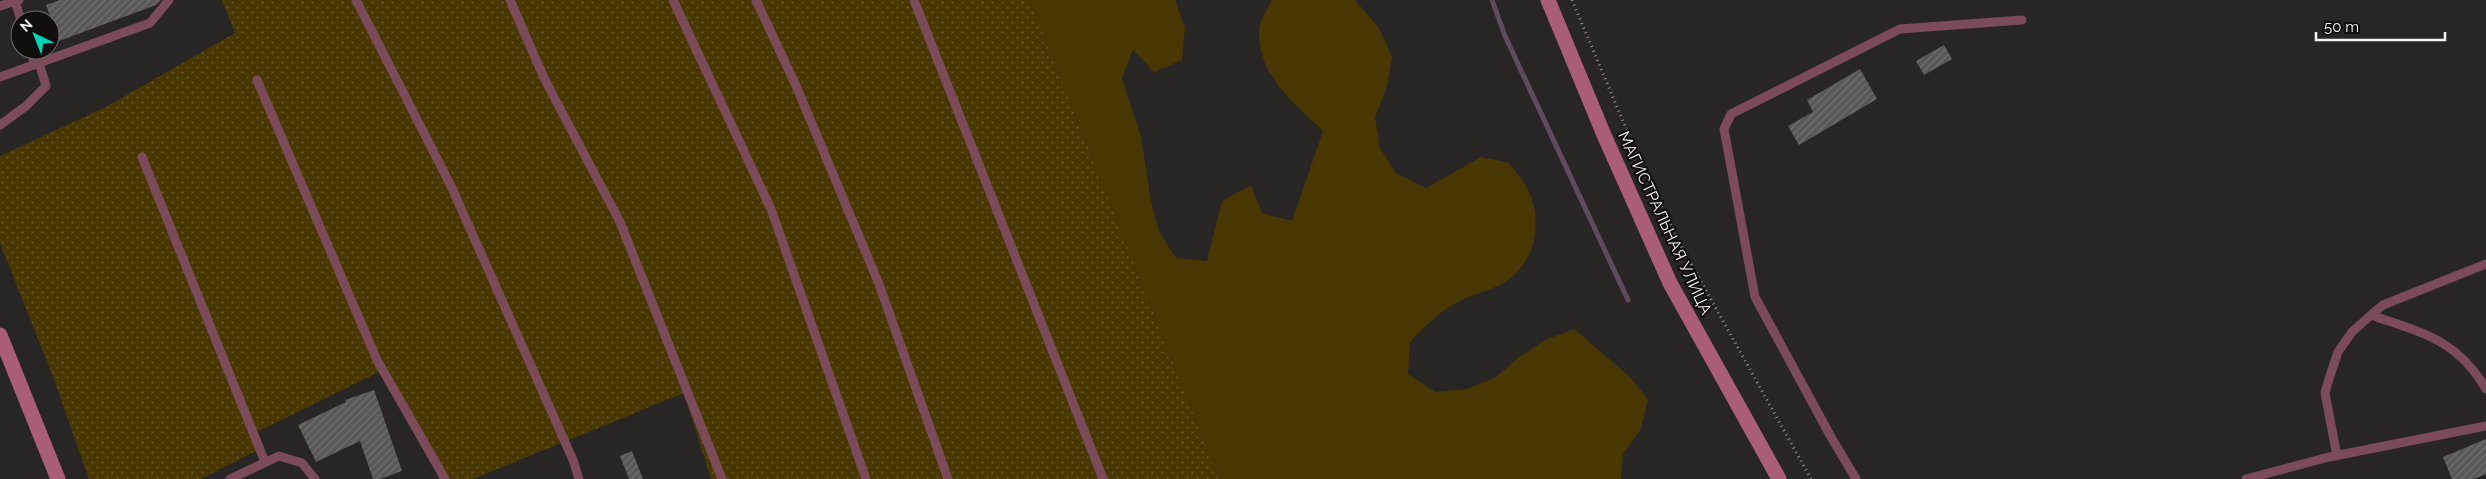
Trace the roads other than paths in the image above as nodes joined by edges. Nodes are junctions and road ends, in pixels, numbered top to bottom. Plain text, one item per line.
1 (169, 0) edge
2 (356, 0) edge
3 (510, 0) edge
4 (673, 0) edge
5 (756, 0) edge
6 (914, 0) edge
7 (1548, 0) edge
8 (17, 1) edge
9 (0, 6) edge
10 (2022, 20) dead end
11 (35, 60) edge
12 (37, 64) junction
13 (0, 77) edge
14 (257, 80) dead end
15 (0, 125) edge
16 (142, 157) dead end
17 (2486, 264) edge
18 (2371, 315) junction
19 (0, 335) edge
20 (2486, 389) edge
21 (2486, 426) edge
22 (2337, 456) junction
23 (265, 462) junction
24 (58, 479) edge
25 (230, 479) edge
26 (315, 479) edge
27 (445, 479) edge
28 (578, 479) edge
29 (722, 479) edge
30 (866, 479) edge
31 (948, 479) edge
32 (1104, 479) edge
33 (1780, 479) edge
34 (1856, 479) edge
35 (2246, 479) edge

1 - 12 lane
2 - 28 lane
3 - 29 lane
4 - 30 lane
5 - 31 lane
6 - 32 lane
7 - 33 main road, МАГИСТРАЛЬНАЯ УЛИЦА
8 - 9 lane
10 - 34 lane
11 - 12 lane
12 - 13 lane
12 - 15 lane
14 - 27 lane
16 - 23 lane
17 - 18 lane
18 - 20 lane
18 - 22 lane
19 - 24 main road
21 - 22 lane
22 - 35 lane
23 - 25 lane
23 - 26 lane

